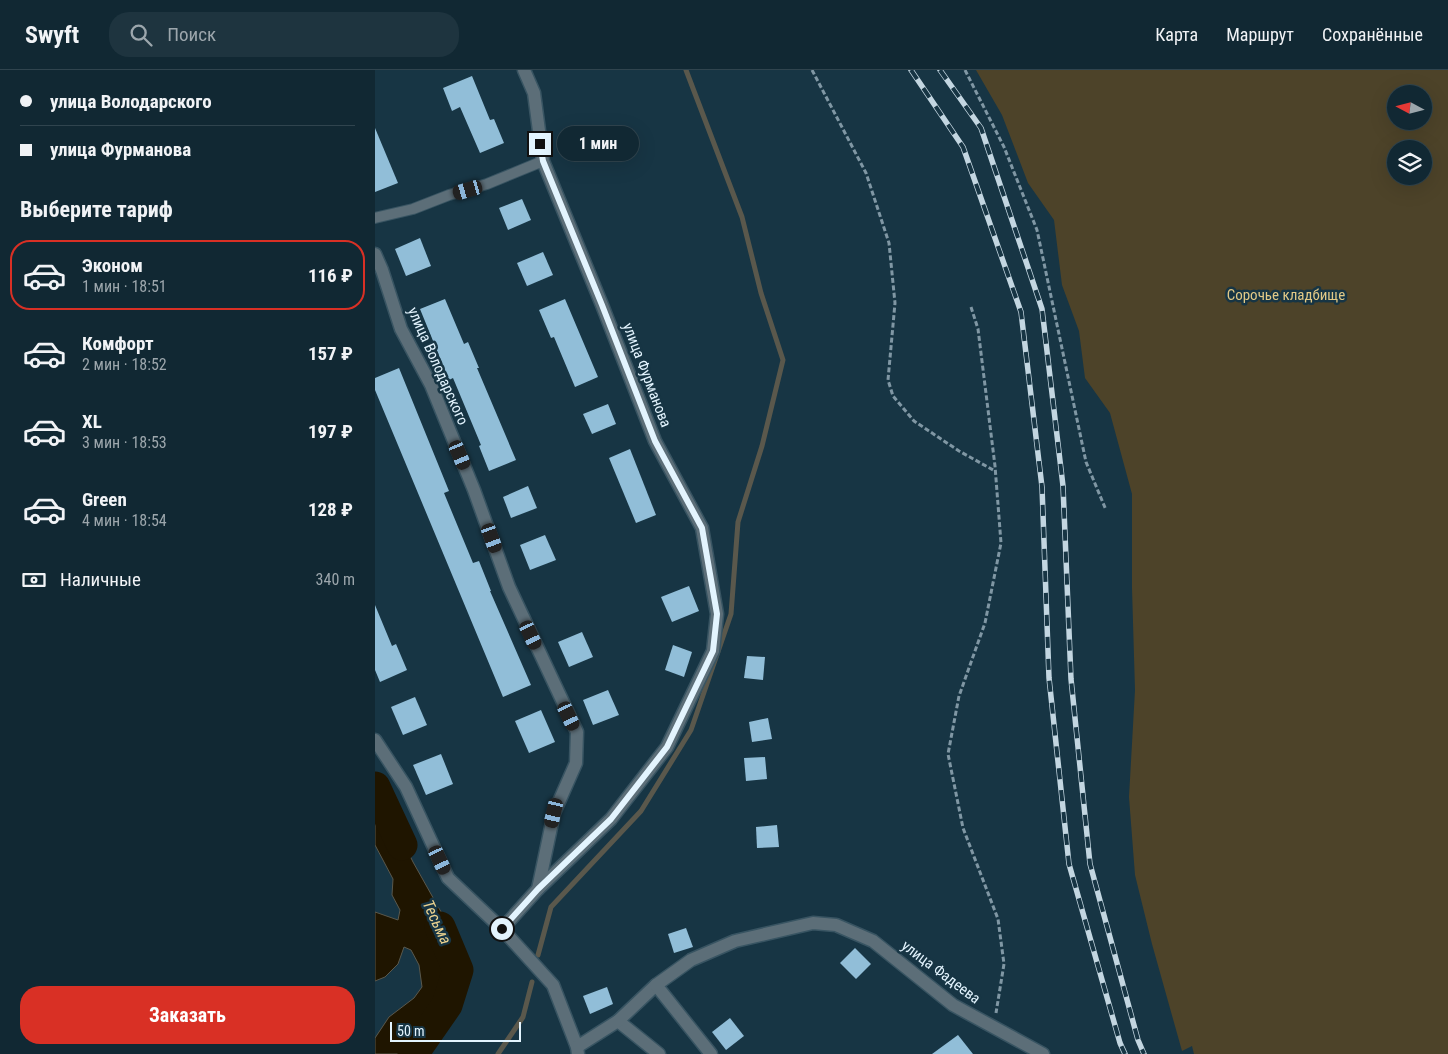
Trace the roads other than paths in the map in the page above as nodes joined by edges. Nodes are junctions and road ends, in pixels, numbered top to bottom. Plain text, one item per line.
1 (524, 70) edge
2 (543, 161) junction
3 (375, 218) edge
4 (375, 254) edge
5 (375, 740) edge
6 (538, 889) junction
7 (502, 929) junction
8 (656, 985) junction
9 (618, 1021) junction
10 (577, 1050) edge
11 (659, 1054) edge
12 (711, 1054) edge
13 (1043, 1054) edge

1 - 2 street, улица Фурманова
2 - 3 lane
2 - 6 street, улица Фурманова
4 - 6 street, улица Володарского
5 - 7 street
6 - 7 street
7 - 10 street
8 - 9 street
8 - 12 street
8 - 13 street, улица Фадеева
9 - 10 street
9 - 11 street

